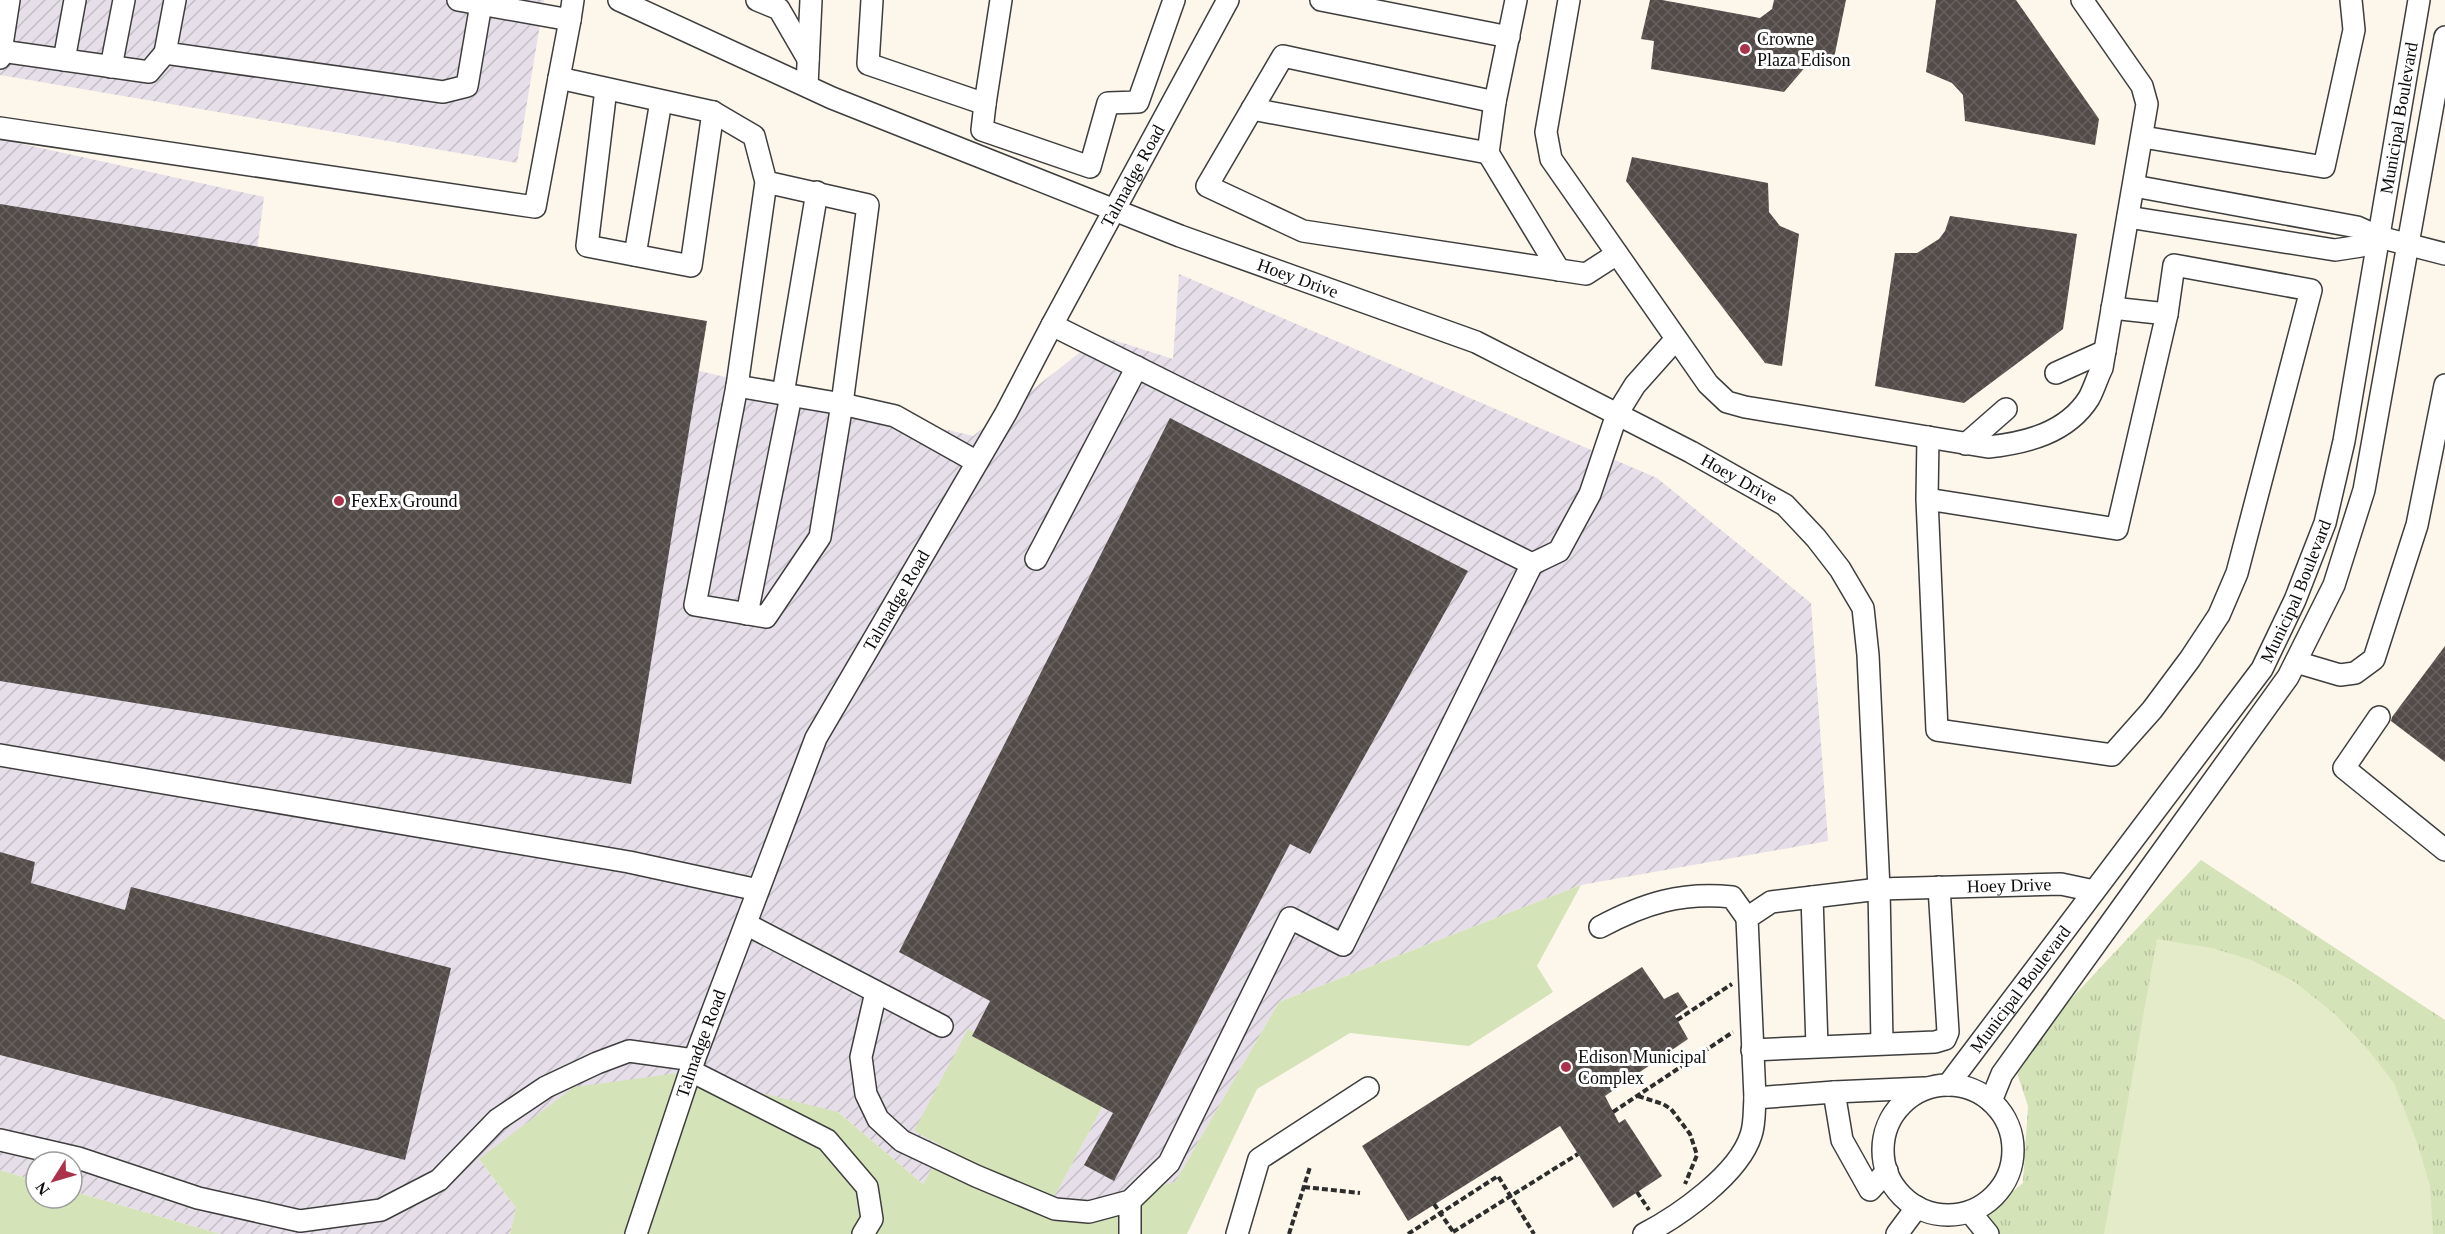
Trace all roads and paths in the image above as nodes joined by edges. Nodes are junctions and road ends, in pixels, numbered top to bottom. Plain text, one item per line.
1 (9, 0) edge
2 (75, 0) edge
3 (124, 0) edge
4 (175, 0) edge
5 (458, 0) edge
6 (619, 0) edge
7 (757, 0) edge
8 (811, 0) edge
9 (872, 0) edge
10 (1001, 0) edge
11 (1174, 0) edge
12 (1228, 0) edge
13 (1321, 0) edge
14 (1516, 0) edge
15 (1569, 0) edge
16 (2082, 0) edge
17 (2351, 0) edge
18 (2419, 0) edge
19 (480, 4) junction
20 (572, 10) edge
21 (1509, 37) junction
22 (2445, 37) edge
23 (1, 50) edge
24 (165, 53) junction
25 (808, 59) junction
26 (64, 60) junction
27 (111, 67) junction
28 (560, 78) junction
29 (807, 86) junction
30 (606, 88) junction
31 (661, 100) junction
32 (1495, 102) junction
33 (985, 104) junction
34 (1252, 110) junction
35 (713, 112) junction
36 (0, 128) edge
37 (2143, 137) junction
38 (1488, 153) junction
39 (766, 182) junction
40 (2134, 186) junction
41 (817, 192) junction
42 (1115, 210) junction
43 (2128, 217) junction
44 (2379, 237) junction
45 (2408, 245) junction
46 (1617, 254) junction
47 (2445, 254) edge
48 (635, 255) junction
49 (1559, 270) junction
50 (2112, 308) junction
51 (2167, 314) junction
52 (1052, 325) junction
53 (1676, 339) junction
54 (2105, 351) junction
55 (1137, 368) junction
56 (2056, 374) dead end
57 (737, 386) junction
58 (2445, 386) edge
59 (787, 395) junction
60 (842, 404) junction
61 (2006, 409) dead end
62 (1617, 414) junction
63 (1928, 437) junction
64 (1966, 444) junction
65 (977, 462) junction
66 (1927, 499) junction
67 (1036, 559) dead end
68 (1532, 564) junction
69 (747, 614) junction
70 (2296, 662) junction
71 (2379, 717) dead end
72 (0, 755) edge
73 (2445, 850) edge
74 (1939, 887) junction
75 (1879, 889) junction
76 (758, 890) junction
77 (2094, 891) junction
78 (1812, 897) junction
79 (1747, 918) junction
80 (746, 924) junction
81 (1600, 927) dead end
82 (1732, 984) dead end
83 (876, 992) junction
84 (1677, 1020) dead end
85 (942, 1026) dead end
86 (1734, 1032) dead end
87 (1882, 1043) junction
88 (1817, 1046) junction
89 (1752, 1050) junction
90 (693, 1066) junction
91 (1937, 1086) junction
92 (1368, 1088) dead end
93 (1834, 1092) junction
94 (1638, 1096) junction
95 (1755, 1098) junction
96 (1991, 1101) junction
97 (1613, 1112) dead end
98 (0, 1140) edge
99 (1578, 1154) dead end
100 (1310, 1167) dead end
101 (1887, 1171) junction
102 (1304, 1187) junction
103 (1684, 1190) dead end
104 (1637, 1192) dead end
105 (1360, 1193) dead end
106 (1510, 1196) junction
107 (1130, 1202) junction
108 (1434, 1204) dead end
109 (1917, 1207) junction
110 (1970, 1212) junction
111 (1441, 1213) junction
112 (1651, 1213) dead end
113 (1454, 1233) edge
114 (636, 1234) edge
115 (863, 1234) edge
116 (1130, 1234) edge
117 (1237, 1234) edge
118 (1289, 1234) edge
119 (1408, 1234) edge
120 (1534, 1234) edge
121 (1644, 1234) edge
122 (1897, 1234) edge
123 (1988, 1234) edge

1 - 23 street
2 - 26 street
3 - 27 street
4 - 24 street
5 - 19 street
6 - 29 street, Hoey Drive
7 - 25 street
8 - 25 street
9 - 33 street
10 - 33 street
11 - 33 street
12 - 42 street, Talmadge Road
13 - 21 street
14 - 21 street
15 - 46 street
16 - 37 street
17 - 37 street
18 - 44 street, Municipal Boulevard
19 - 20 street
19 - 24 street
20 - 28 street
21 - 32 street
22 - 45 street, Municipal Boulevard
23 - 26 street
24 - 27 street
25 - 29 street
26 - 27 street
28 - 30 street
28 - 36 street
29 - 42 street, Hoey Drive
30 - 31 street
30 - 48 street
31 - 35 street
31 - 48 street
32 - 34 street
32 - 38 street
34 - 38 street
34 - 49 street
35 - 39 street
35 - 48 street
37 - 40 street
38 - 49 street
39 - 41 street
39 - 57 street
40 - 43 street
40 - 44 street
41 - 59 street
41 - 60 street
42 - 52 street, Talmadge Road
42 - 62 street, Hoey Drive
43 - 44 street
43 - 50 street
44 - 45 street
44 - 77 street, Municipal Boulevard
45 - 47 street
45 - 70 street, Municipal Boulevard
46 - 49 street
46 - 53 street
50 - 51 street
50 - 54 street
51 - 66 street
51 - 66 street
52 - 55 street
52 - 65 street, Talmadge Road
53 - 62 street
53 - 63 street
54 - 56 street
54 - 64 street
55 - 67 street
55 - 68 street
57 - 59 street
57 - 69 street
58 - 70 street
59 - 60 street
59 - 69 street
60 - 65 street
60 - 69 street
61 - 64 street
62 - 68 street
62 - 75 street, Hoey Drive
63 - 64 street
63 - 66 street
65 - 76 street, Talmadge Road
68 - 107 street
70 - 96 street, Municipal Boulevard
71 - 73 street
72 - 76 street
74 - 75 street, Hoey Drive
74 - 77 street, Hoey Drive
74 - 87 street
75 - 78 street
75 - 87 street
76 - 80 street, Talmadge Road
77 - 91 street, Municipal Boulevard
78 - 79 street
78 - 88 street
79 - 81 street
79 - 89 street
80 - 83 street
80 - 90 street, Talmadge Road
82 - 84 path
83 - 85 street
83 - 107 street
86 - 94 path
87 - 88 street
88 - 89 street
89 - 95 street
90 - 98 street
90 - 114 street, Talmadge Road
90 - 115 street
91 - 93 street
91 - 96 street
91 - 101 street
92 - 117 street
93 - 95 street
93 - 101 street
94 - 97 path
94 - 103 path
95 - 121 street
96 - 110 street
99 - 106 path
100 - 102 path
101 - 109 street
102 - 105 path
102 - 118 path
104 - 112 path
106 - 111 path
106 - 113 path
106 - 120 path
107 - 116 street
108 - 111 path
109 - 110 street
109 - 122 street
110 - 123 street
111 - 113 path
111 - 119 path

